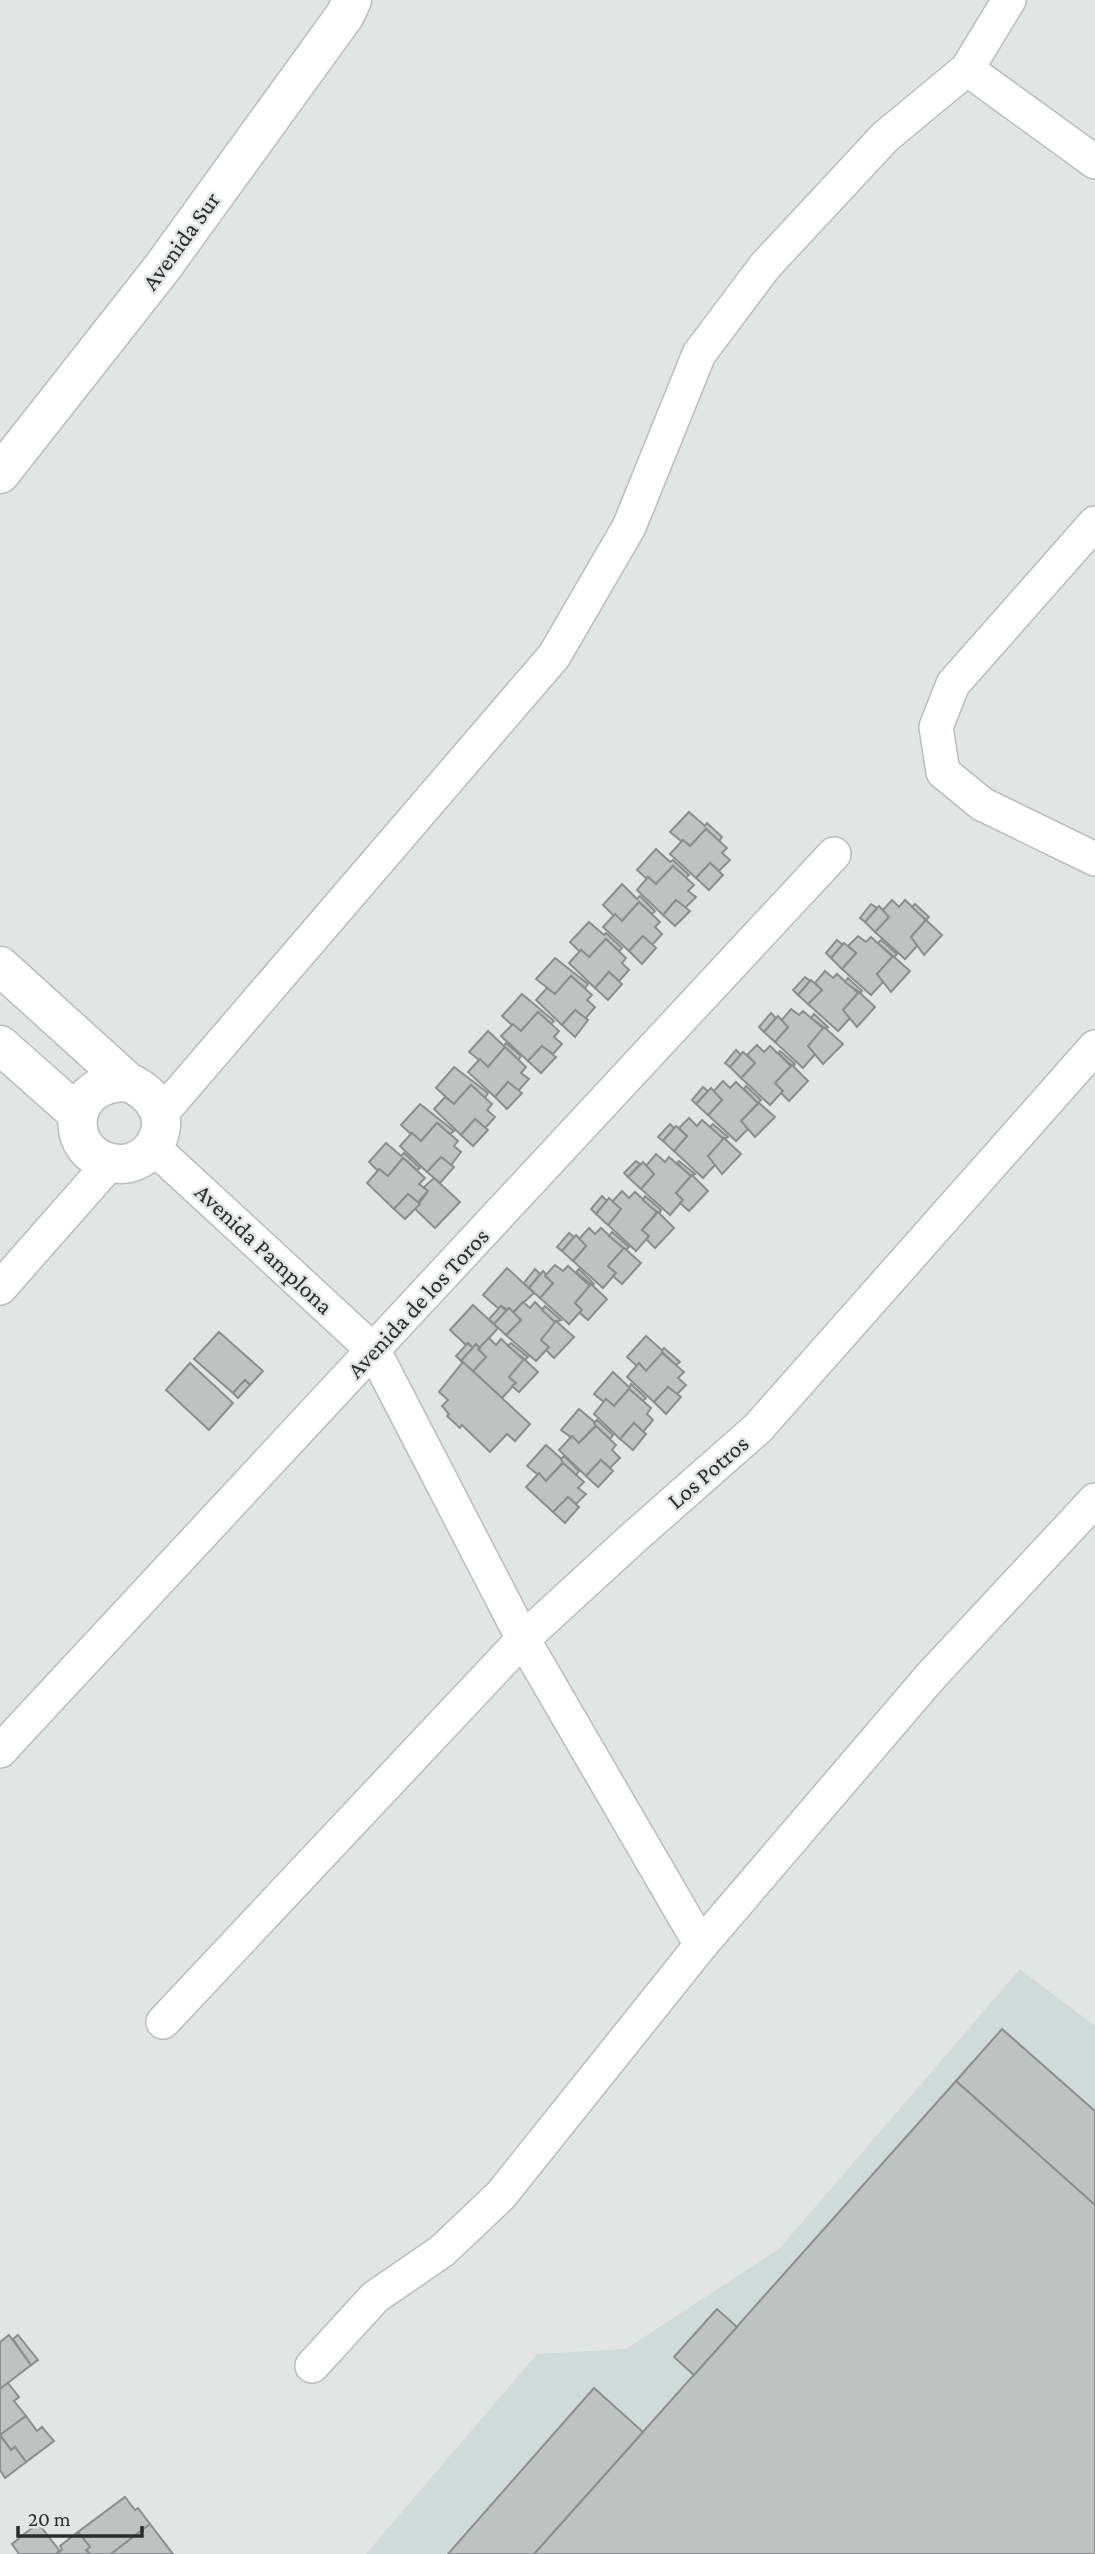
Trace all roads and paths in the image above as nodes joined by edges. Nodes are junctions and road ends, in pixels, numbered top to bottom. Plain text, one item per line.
1 (352, 0) edge
2 (1009, 0) edge
3 (967, 69) junction
4 (1095, 162) edge
5 (0, 474) edge
6 (1095, 523) edge
7 (834, 854) dead end
8 (1095, 859) edge
9 (0, 966) edge
10 (0, 1045) edge
11 (1095, 1047) edge
12 (128, 1082) junction
13 (79, 1114) junction
14 (157, 1131) junction
15 (110, 1163) junction
16 (0, 1288) edge
17 (374, 1351) junction
18 (1095, 1500) edge
19 (523, 1639) junction
20 (0, 1751) edge
21 (701, 1945) junction
22 (163, 2022) dead end
23 (312, 2366) dead end

1 - 5 street, Avenida Sur
2 - 3 street
3 - 4 street
3 - 14 street
6 - 8 street
7 - 17 street, Avenida de los Toros
9 - 12 street, Avenida Pamplona
10 - 13 street
11 - 19 street, Los Potros
12 - 13 street
12 - 14 street, Avenida Pamplona
13 - 15 street
14 - 15 street
14 - 17 street, Avenida Pamplona
15 - 16 street
17 - 19 street
17 - 20 street, Avenida de los Toros
18 - 21 street
19 - 21 street
19 - 22 street, Los Potros
21 - 23 street

